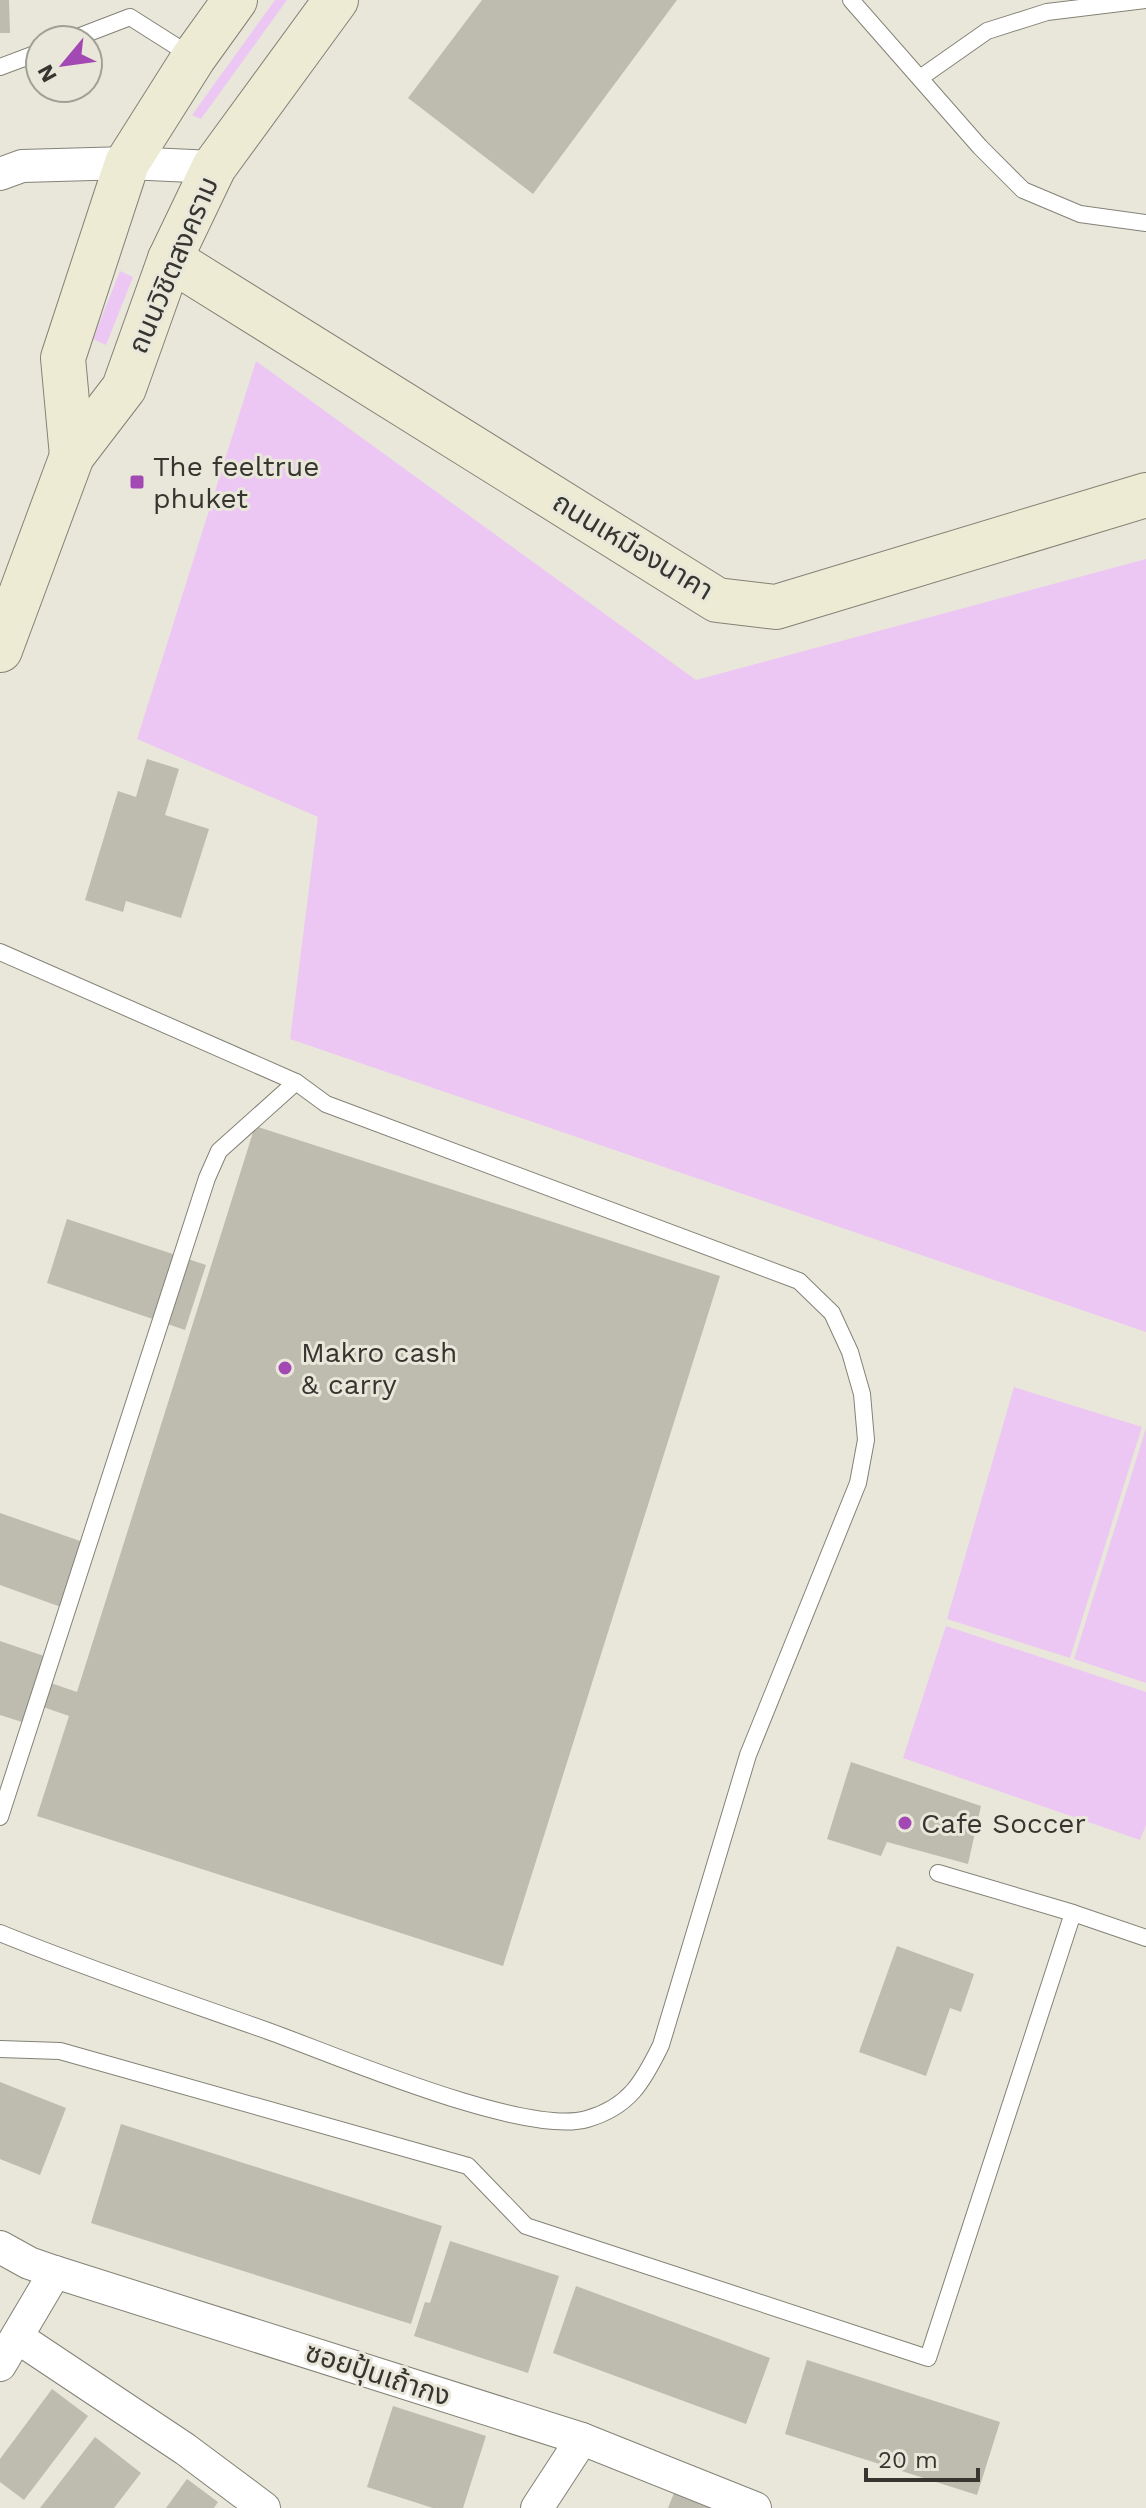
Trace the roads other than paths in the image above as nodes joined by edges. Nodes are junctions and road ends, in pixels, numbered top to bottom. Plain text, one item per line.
1 (235, 0) edge
2 (336, 0) edge
3 (851, 0) edge
4 (1146, 0) edge
5 (104, 27) edge
6 (194, 57) junction
7 (24, 58) edge
8 (0, 67) edge
9 (920, 78) junction
10 (127, 163) junction
11 (214, 167) junction
12 (0, 174) edge
13 (1146, 223) edge
14 (170, 259) junction
15 (72, 456) junction
16 (1146, 495) edge
17 (0, 650) edge
18 (0, 952) edge
19 (296, 1082) junction
20 (0, 1817) edge
21 (938, 1873) dead end
22 (1073, 1913) junction
23 (0, 1933) edge
24 (1146, 1938) edge
25 (0, 2049) edge
26 (0, 2247) edge
27 (55, 2272) junction
28 (17, 2337) junction
29 (0, 2365) edge
30 (582, 2439) junction
31 (264, 2508) edge
32 (537, 2508) edge
33 (755, 2508) edge

1 - 6 main road, ถนนวิชิตสงคราม
2 - 11 main road, ถนนวิชิตสงคราม
3 - 9 lane
4 - 9 lane
5 - 6 lane
6 - 10 main road, ถนนวิชิตสงคราม
7 - 8 lane
9 - 13 lane
10 - 11 street
10 - 12 street
10 - 15 main road, ถนนวิชิตสงคราม
11 - 14 main road, ถนนวิชิตสงคราม
14 - 15 main road, ถนนวิชิตสงคราม
14 - 16 main road, ถนนเหมืองนาคา
15 - 17 main road, ถนนวิชิตสงคราม
18 - 19 lane
19 - 20 lane
19 - 23 lane
21 - 22 lane
22 - 24 lane
22 - 25 lane
26 - 27 street, ซอยปุ้นเถ้ากง
27 - 28 street
27 - 30 street, ซอยปุ้นเถ้ากง
28 - 29 street
28 - 31 street
30 - 32 street
30 - 33 street, ซอยปุ้นเถ้ากง

